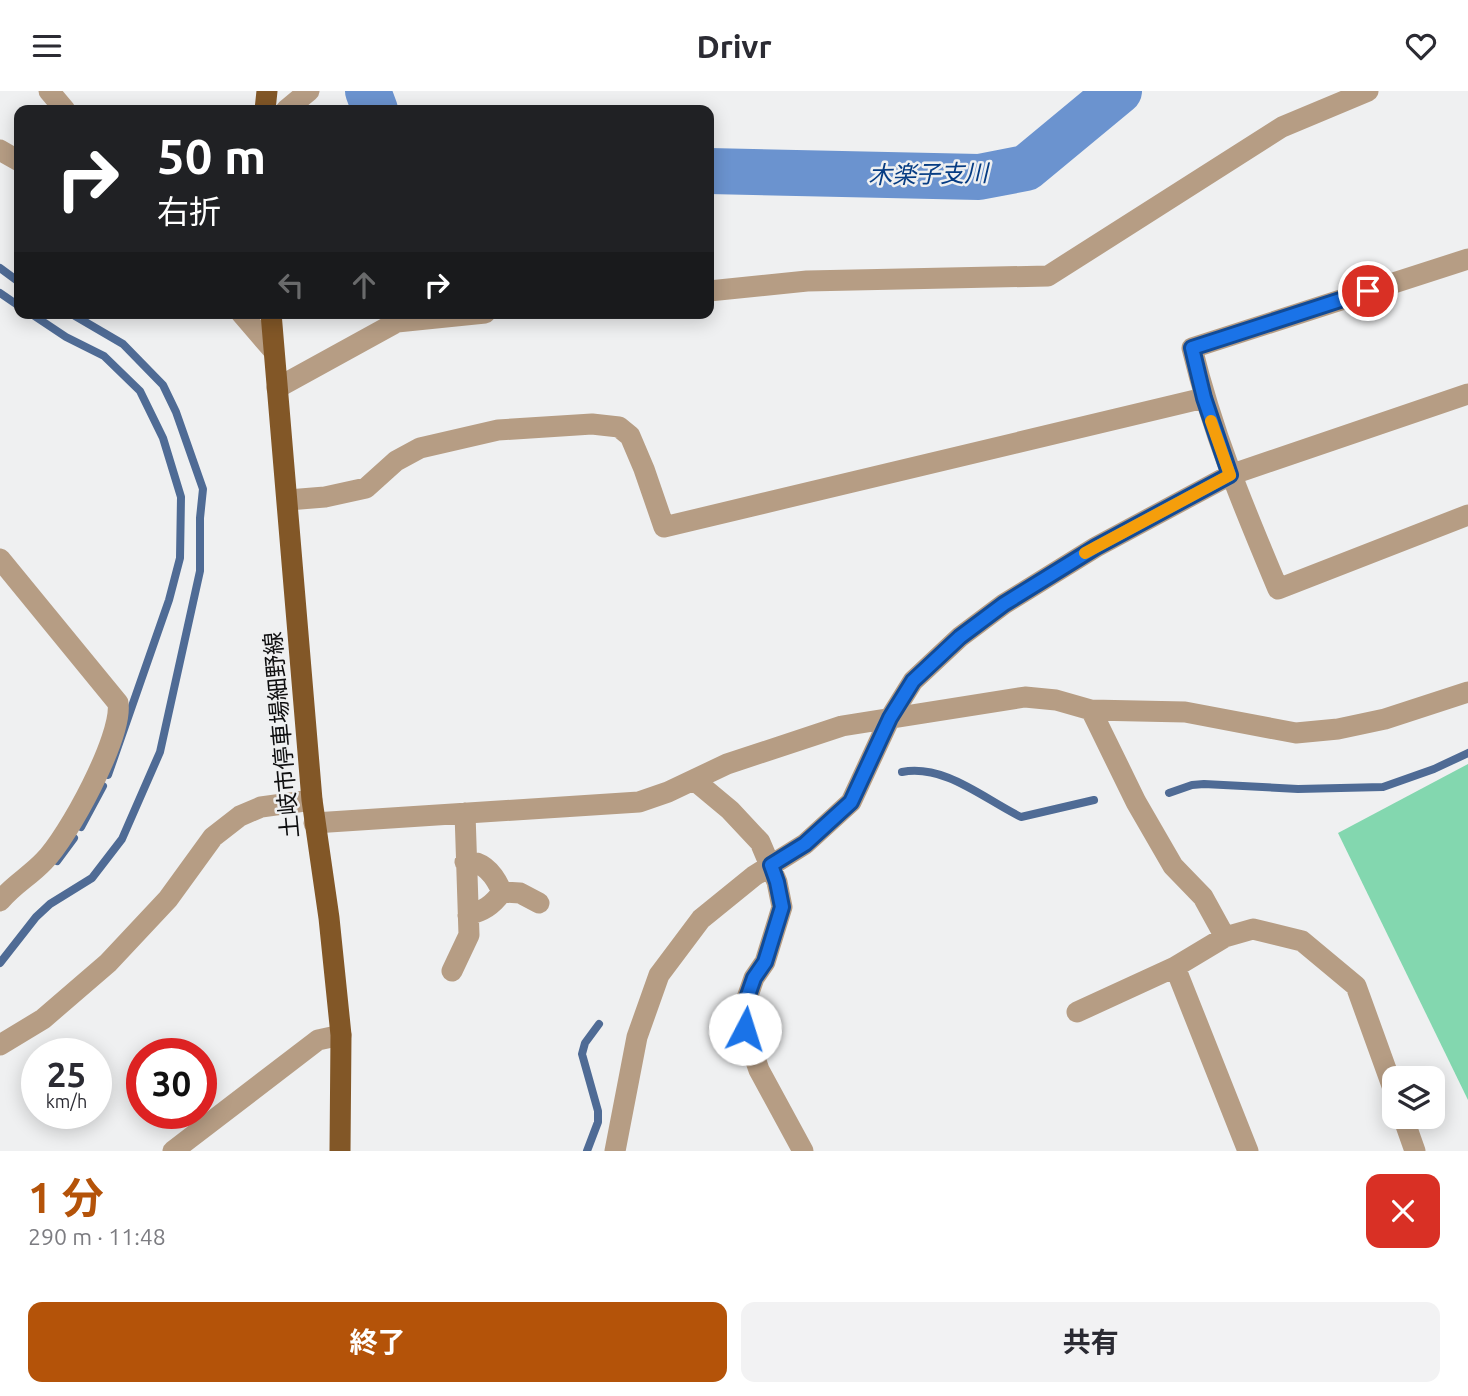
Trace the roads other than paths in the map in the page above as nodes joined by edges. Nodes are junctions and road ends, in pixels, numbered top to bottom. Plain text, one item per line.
1 (49, 91) edge
2 (309, 91) edge
3 (1368, 91) edge
4 (61, 105) edge
5 (292, 105) edge
6 (1468, 258) edge
7 (714, 290) edge
8 (245, 319) edge
9 (271, 319) edge
10 (426, 319) edge
11 (272, 349) junction
12 (277, 388) junction
13 (1468, 394) edge
14 (1204, 398) junction
15 (1230, 475) junction
16 (288, 500) junction
17 (1468, 515) edge
18 (0, 559) edge
19 (1468, 692) edge
20 (1091, 710) junction
21 (890, 718) junction
22 (694, 780) junction
23 (312, 800) junction
24 (466, 814) junction
25 (314, 823) junction
26 (466, 862) junction
27 (771, 865) junction
28 (502, 893) junction
29 (0, 901) edge
30 (539, 903) dead end
31 (467, 915) junction
32 (1225, 937) junction
33 (1175, 967) junction
34 (452, 971) dead end
35 (1077, 1011) dead end
36 (341, 1035) junction
37 (0, 1045) edge
38 (1385, 1066) edge
39 (1407, 1129) edge
40 (173, 1151) edge
41 (340, 1151) edge
42 (615, 1151) edge
43 (803, 1151) edge
44 (1248, 1151) edge
45 (1415, 1151) edge

1 - 4 street
2 - 5 street
3 - 7 street
6 - 14 street
8 - 11 street
9 - 11 main road, 土岐市停車場細野線
10 - 12 street
11 - 12 main road, 土岐市停車場細野線
12 - 16 main road, 土岐市停車場細野線
13 - 15 street
14 - 15 street
14 - 16 street
15 - 17 street
15 - 21 street
16 - 23 main road, 土岐市停車場細野線
18 - 29 street
19 - 20 street
20 - 21 street
20 - 32 street
21 - 22 street
21 - 27 street
22 - 24 street
22 - 27 street
23 - 25 main road, 土岐市停車場細野線
23 - 37 street
24 - 25 street
24 - 26 street
25 - 36 main road, 土岐市停車場細野線
26 - 28 street
26 - 31 street
27 - 42 street
27 - 43 street
28 - 30 street
28 - 31 street
31 - 34 street
32 - 33 street
32 - 38 street
33 - 35 street
33 - 44 street
36 - 40 street
36 - 41 main road, 土岐市停車場細野線
39 - 45 street

